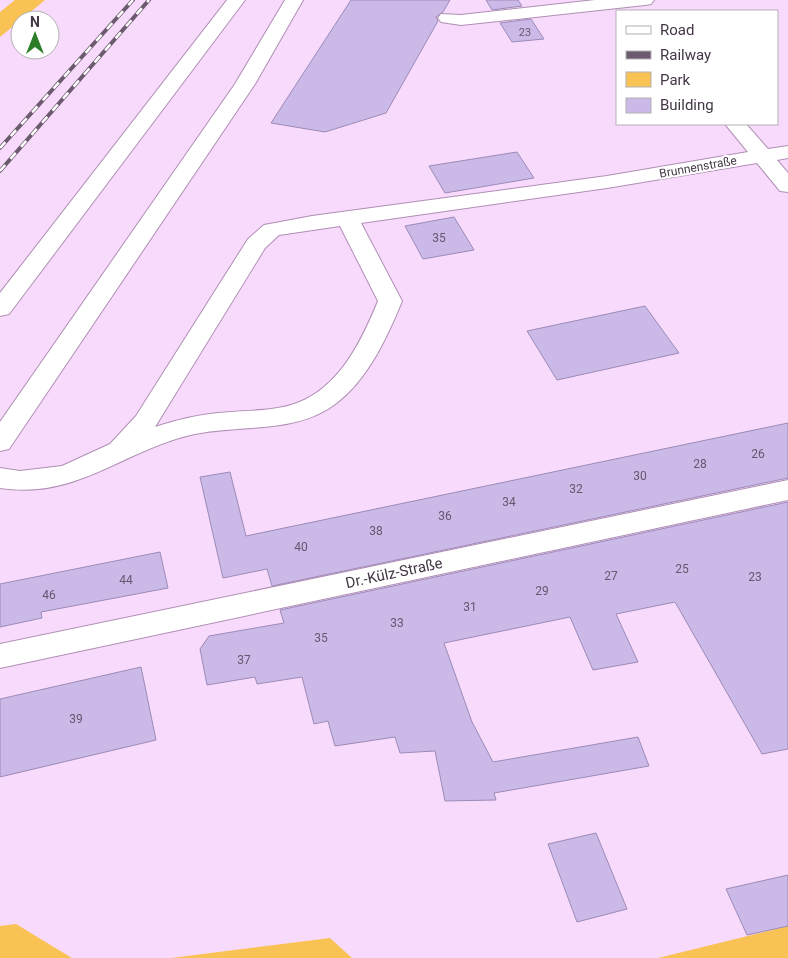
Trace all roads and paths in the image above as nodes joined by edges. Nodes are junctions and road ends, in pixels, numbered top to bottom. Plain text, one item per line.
1 (236, 0) edge
2 (294, 0) edge
3 (635, 3) edge
4 (447, 18) dead end
5 (736, 125) edge
6 (788, 152) edge
7 (763, 156) junction
8 (788, 186) edge
9 (348, 217) junction
10 (0, 308) edge
11 (0, 442) edge
12 (120, 451) junction
13 (0, 478) edge
14 (788, 490) edge
15 (0, 656) edge

1 - 10 street
2 - 11 street
3 - 4 street
5 - 7 street
6 - 7 street, Brunnenstraße
7 - 8 street
7 - 9 street, Brunnenstraße
9 - 12 street, Brunnenstraße
9 - 12 street
12 - 13 street
14 - 15 street, Dr.-Külz-Straße

